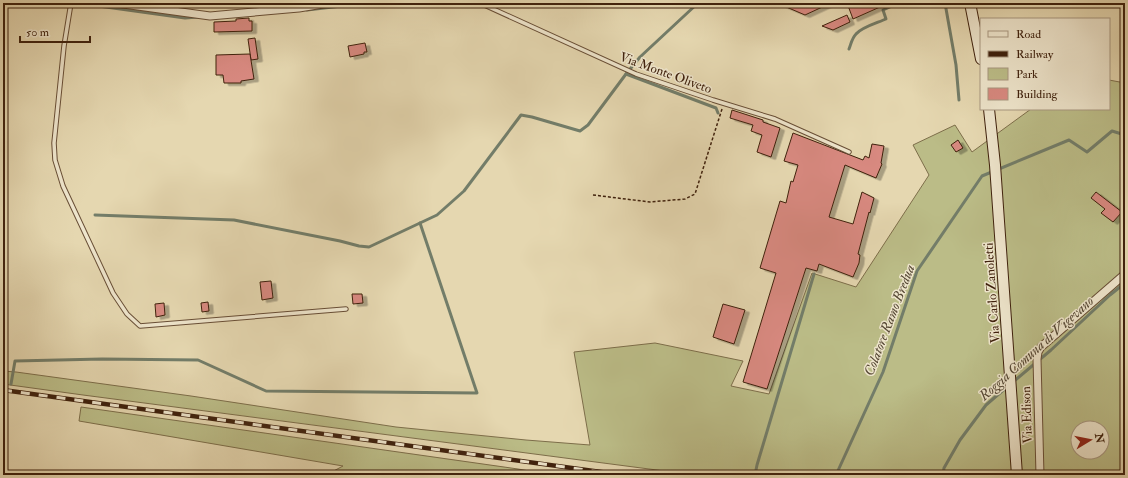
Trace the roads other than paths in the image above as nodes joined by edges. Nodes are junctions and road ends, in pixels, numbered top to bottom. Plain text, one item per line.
1 (71, 3) edge
2 (116, 3) edge
3 (329, 3) edge
4 (480, 3) edge
5 (970, 3) edge
6 (132, 4) edge
7 (980, 54) edge
8 (989, 110) edge
9 (849, 152) dead end
10 (1125, 274) edge
11 (346, 309) dead end
12 (1017, 475) edge
13 (1040, 475) edge

1 - 11 lane
2 - 6 street
3 - 6 street
4 - 9 lane, Via Monte Oliveto
5 - 7 main road
8 - 12 main road, Via Carlo Zanoletti
10 - 13 street, Via Edison

